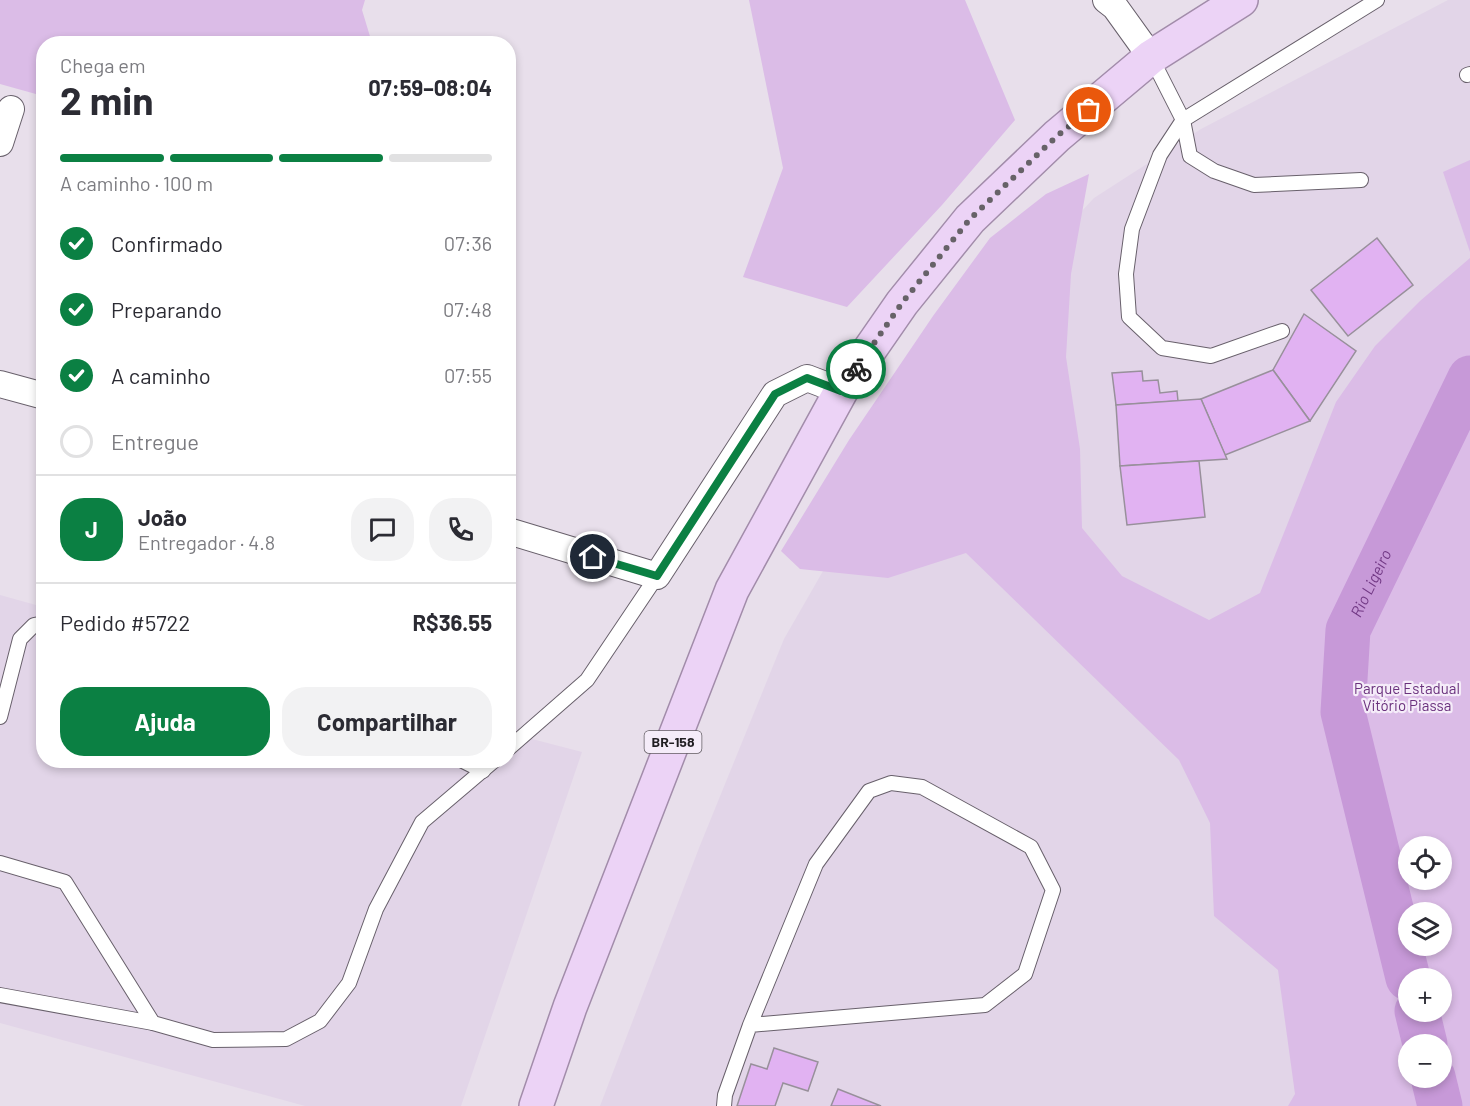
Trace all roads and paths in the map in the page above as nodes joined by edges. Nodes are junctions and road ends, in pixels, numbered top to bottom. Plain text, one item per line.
1 (1106, 0) edge
2 (1242, 0) edge
3 (1377, 0) edge
4 (1151, 57) junction
5 (11, 109) dead end
6 (1183, 120) junction
7 (0, 143) edge
8 (1361, 180) dead end
9 (1282, 331) dead end
10 (0, 384) edge
11 (841, 391) junction
12 (36, 394) edge
13 (516, 533) edge
14 (657, 576) junction
15 (36, 624) edge
16 (0, 717) edge
17 (516, 742) edge
18 (477, 768) edge
19 (486, 768) edge
20 (483, 771) junction
21 (0, 863) edge
22 (0, 995) edge
23 (153, 1023) junction
24 (750, 1025) junction
25 (536, 1106) edge
26 (724, 1106) edge

1 - 4 street
2 - 4 highway, BR-158
3 - 6 lane
4 - 6 lane
4 - 11 highway, BR-158
5 - 7 street
6 - 8 lane
6 - 9 lane
10 - 12 street
11 - 14 street
11 - 25 highway, BR-158
13 - 14 street
14 - 17 lane
15 - 16 lane
18 - 20 lane
19 - 20 lane
20 - 23 lane
21 - 23 lane
22 - 23 lane
24 - 24 lane
24 - 26 lane

